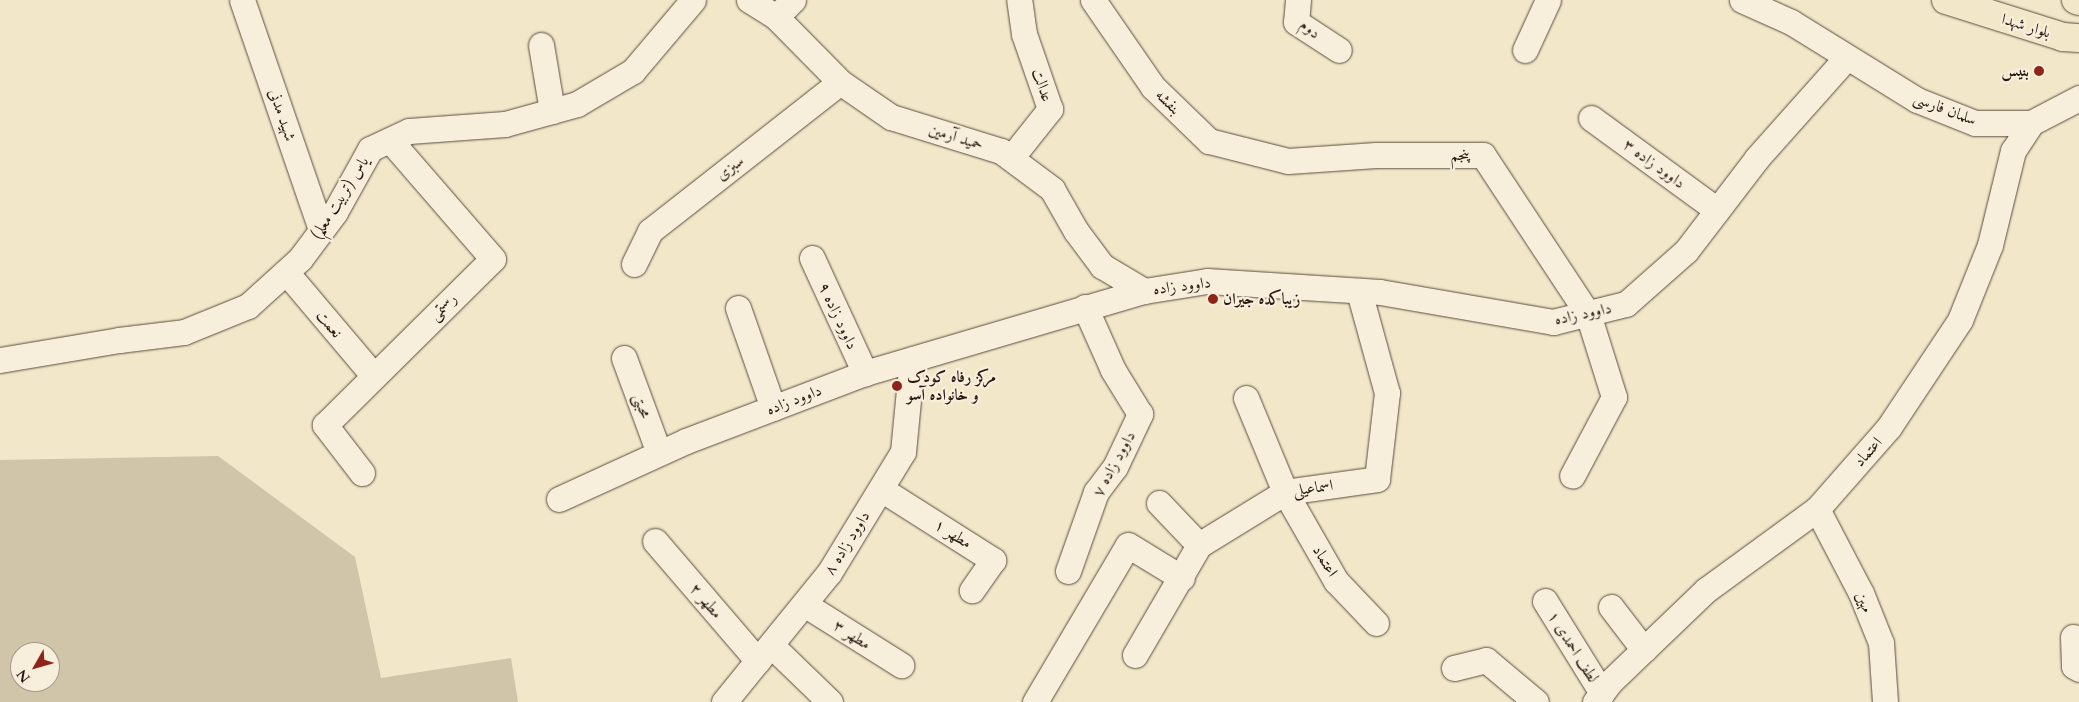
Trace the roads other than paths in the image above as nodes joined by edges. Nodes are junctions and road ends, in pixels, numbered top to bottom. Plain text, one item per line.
1 (242, 0) edge
2 (694, 0) edge
3 (749, 0) edge
4 (1019, 0) edge
5 (1093, 0) edge
6 (1298, 0) edge
7 (1548, 0) edge
8 (1742, 0) edge
9 (1946, 0) edge
10 (784, 9) edge
11 (2079, 38) edge
12 (541, 45) dead end
13 (1339, 50) dead end
14 (1525, 50) dead end
15 (1846, 58) junction
16 (840, 82) junction
17 (2079, 98) edge
18 (552, 111) junction
19 (1591, 118) dead end
20 (2031, 123) junction
21 (390, 140) junction
22 (1011, 158) junction
23 (1277, 158) joint
24 (1717, 210) junction
25 (321, 230) junction
26 (812, 258) dead end
27 (634, 264) dead end
28 (286, 272) junction
29 (1144, 291) junction
30 (1359, 291) junction
31 (1085, 307) junction
32 (738, 308) dead end
33 (1588, 314) junction
34 (624, 358) dead end
35 (912, 359) junction
36 (0, 360) edge
37 (865, 374) junction
38 (373, 376) junction
39 (1246, 398) dead end
40 (774, 408) junction
41 (659, 453) junction
42 (362, 473) dead end
43 (1572, 476) dead end
44 (881, 489) junction
45 (1285, 492) junction
46 (559, 499) dead end
47 (1159, 503) dead end
48 (1817, 509) junction
49 (655, 541) dead end
50 (1199, 545) junction
51 (1068, 571) dead end
52 (1182, 578) junction
53 (972, 590) dead end
54 (1545, 601) dead end
55 (804, 604) junction
56 (1611, 607) dead end
57 (1376, 623) dead end
58 (2073, 637) dead end
59 (1644, 650) junction
60 (764, 653) junction
61 (1135, 655) dead end
62 (901, 665) dead end
63 (1454, 668) dead end
64 (2079, 669) edge
65 (1606, 695) edge
66 (724, 702) edge
67 (830, 702) edge
68 (1035, 702) edge
69 (1536, 702) edge
70 (1885, 702) edge

1 - 25 street, شهید مدنی
2 - 18 street, یاس (تربیت معلم)
3 - 10 street, حمید آرمین
4 - 22 street, عدالت
5 - 23 street, بنفشه
6 - 13 street, دوم
7 - 14 street
8 - 15 street, سلمان فارسی
9 - 11 main road, بلوار شهدا
10 - 16 street, حمید آرمین
12 - 18 street
15 - 20 street, سلمان فارسی
15 - 24 street, داوود زاده
16 - 22 street, حمید آرمین
16 - 27 street, سبزی
17 - 20 street, سلمان فارسی
18 - 21 street, یاس (تربیت معلم)
19 - 24 street, داوود زاده ۳
20 - 48 street, اعتماد
21 - 25 street, یاس (تربیت معلم)
21 - 38 street, رستمی
22 - 29 street, حمید آرمین
23 - 33 street, پنجم
24 - 33 street, داوود زاده
25 - 28 street, یاس (تربیت معلم)
26 - 37 street, داوود زاده ۹
28 - 36 street, یاس (تربیت معلم)
28 - 38 street, نعمت
29 - 30 street, داوود زاده
29 - 31 street, داوود زاده
30 - 33 street, داوود زاده
30 - 45 street, اسماعیلی
31 - 35 street, داوود زاده
31 - 51 street, داوود زاده ۷
32 - 40 street
33 - 43 street
34 - 41 street, محبتی
35 - 37 street, داوود زاده
35 - 44 street, داوود زاده ۸
37 - 40 street, داوود زاده
38 - 42 street, رستمی
39 - 45 street, اعتماد
40 - 41 street, داوود زاده
41 - 46 street, داوود زاده
44 - 53 street, مطهر ۱
44 - 55 street, داوود زاده ۸
45 - 50 street, اسماعیلی
45 - 57 street, اعتماد
47 - 50 street
48 - 59 street, اعتماد
48 - 70 street, مهین
49 - 60 street, مطهر ۲
50 - 52 street
52 - 61 street
52 - 68 street
54 - 65 street, لطف احمدی ۱
55 - 60 street, داوود زاده ۸
55 - 62 street, مطهر ۳
56 - 59 street
58 - 64 street
59 - 65 street, اعتماد
60 - 66 street, داوود زاده ۸
60 - 67 street, مطهر ۲
63 - 69 street

